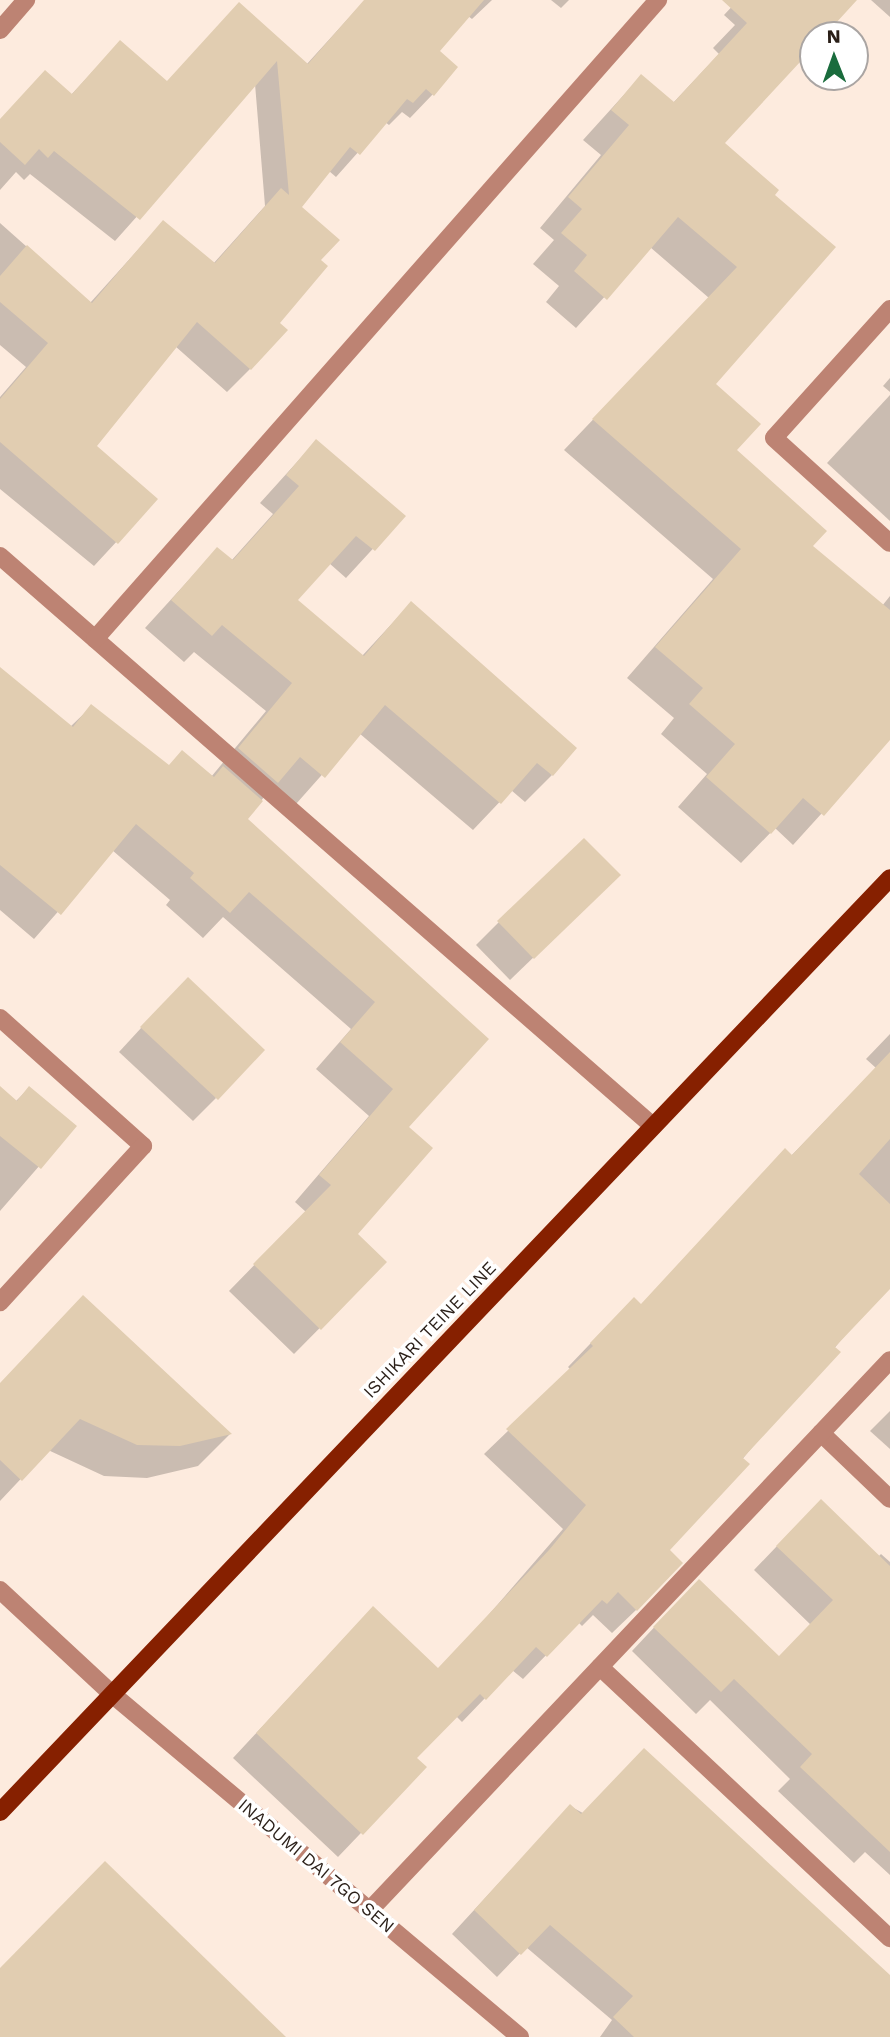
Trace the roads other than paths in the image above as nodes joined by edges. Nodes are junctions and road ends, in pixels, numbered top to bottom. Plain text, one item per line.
1 (26, 0) edge
2 (658, 0) edge
3 (0, 30) edge
4 (890, 309) edge
5 (890, 543) edge
6 (0, 556) edge
7 (95, 639) junction
8 (890, 878) edge
9 (0, 1018) edge
10 (653, 1126) junction
11 (0, 1302) edge
12 (890, 1360) edge
13 (821, 1433) junction
14 (890, 1499) edge
15 (0, 1590) edge
16 (600, 1667) junction
17 (112, 1694) junction
18 (0, 1812) edge
19 (369, 1911) junction
20 (890, 1938) edge
21 (520, 2037) edge

1 - 3 street
2 - 7 street
4 - 5 street
6 - 7 street
7 - 10 street
8 - 10 main road, ISHIKARI TEINE LINE
9 - 11 street
10 - 17 main road, ISHIKARI TEINE LINE
12 - 13 street
13 - 14 street
13 - 16 street
15 - 17 street, INADUMI DAI 7GO SEN
16 - 19 street
16 - 20 street
17 - 18 main road, ISHIKARI TEINE LINE
17 - 19 street, INADUMI DAI 7GO SEN
19 - 21 street, INADUMI DAI 7GO SEN

